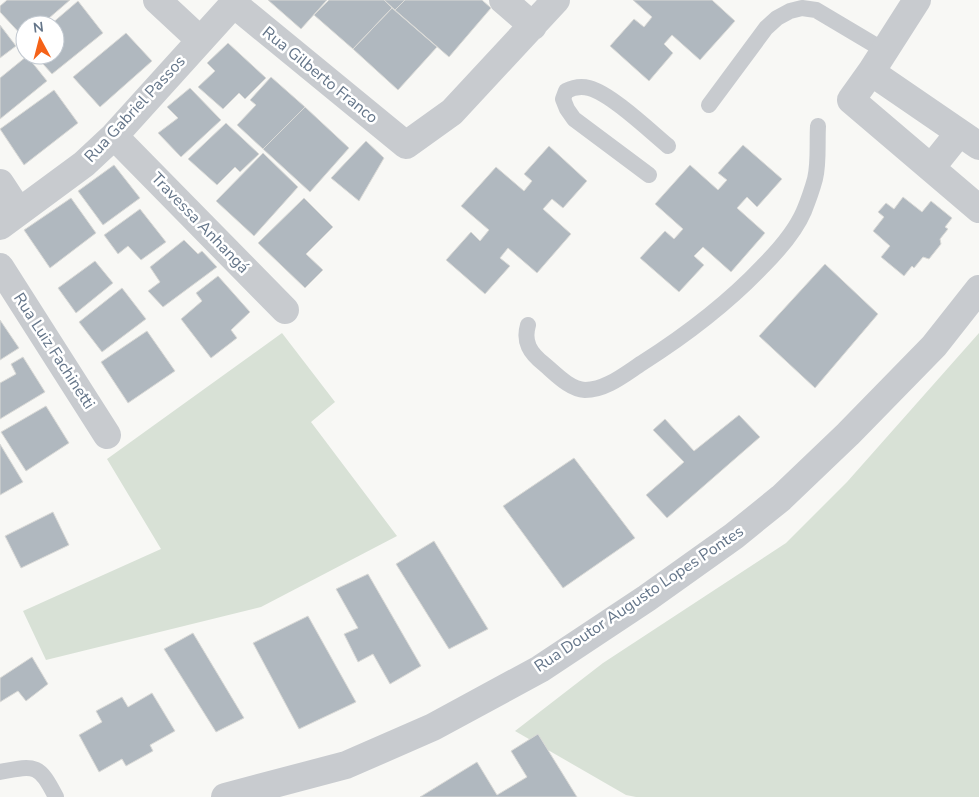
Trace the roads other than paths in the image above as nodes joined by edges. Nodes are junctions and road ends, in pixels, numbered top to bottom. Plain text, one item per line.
1 (157, 0) edge
2 (503, 0) edge
3 (556, 0) edge
4 (917, 0) edge
5 (235, 2) edge
6 (533, 26) junction
7 (200, 40) junction
8 (878, 62) junction
9 (709, 105) dead end
10 (818, 126) dead end
11 (114, 136) junction
12 (969, 140) edge
13 (668, 146) dead end
14 (931, 168) junction
15 (649, 175) dead end
16 (0, 183) edge
17 (979, 209) edge
18 (10, 219) edge
19 (0, 267) edge
20 (979, 289) edge
21 (285, 310) dead end
22 (528, 325) dead end
23 (107, 435) dead end
24 (0, 772) edge
25 (56, 797) edge
26 (225, 797) edge

1 - 7 street
2 - 6 street
3 - 6 street
4 - 8 street
5 - 6 street, Rua Gilberto Franco
5 - 7 street, Rua Gabriel Passos
7 - 11 street, Rua Gabriel Passos
8 - 9 lane
8 - 12 street
8 - 14 street
10 - 22 lane
11 - 18 street, Rua Gabriel Passos
11 - 21 street, Travessa Anhangá
12 - 14 street
13 - 15 lane
14 - 17 street
16 - 18 street
19 - 23 street, Rua Luiz Fachinetti
20 - 26 street, Rua Doutor Augusto Lopes Pontes
24 - 25 lane

